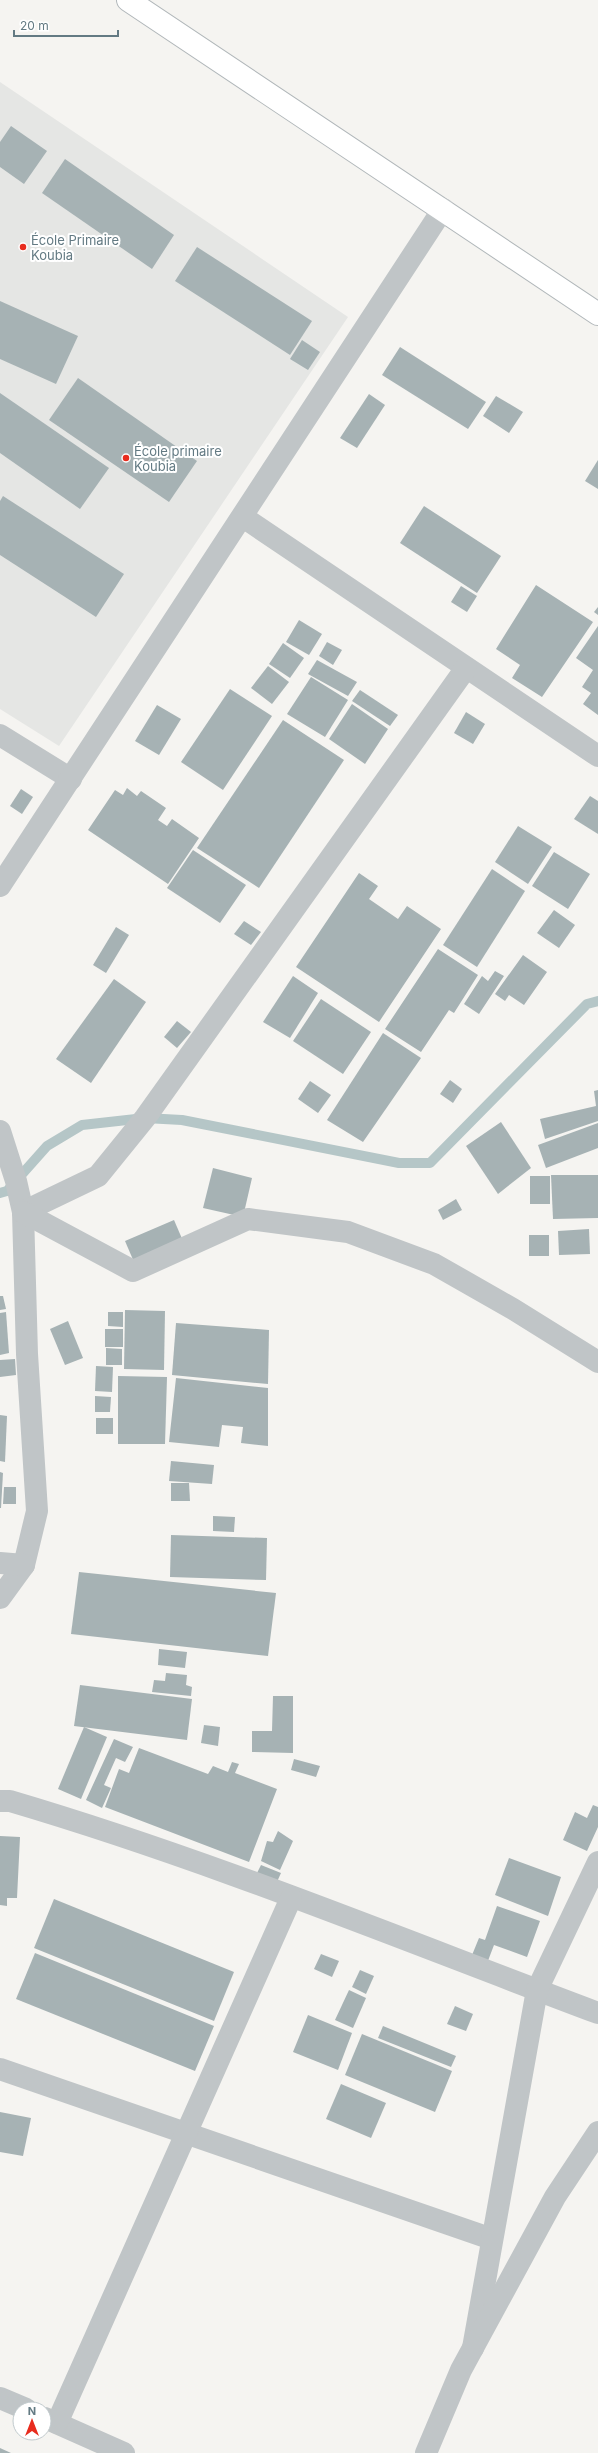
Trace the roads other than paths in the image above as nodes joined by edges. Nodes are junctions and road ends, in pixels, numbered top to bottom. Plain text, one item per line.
1 (128, 0) edge
2 (443, 209) junction
3 (598, 314) edge
4 (243, 517) junction
5 (466, 668) junction
6 (0, 735) edge
7 (598, 756) edge
8 (71, 779) junction
9 (0, 886) edge
10 (0, 1131) edge
11 (22, 1212) junction
12 (598, 1362) edge
13 (0, 1563) edge
14 (24, 1565) junction
15 (0, 1598) edge
16 (0, 1801) edge
17 (598, 1862) edge
18 (292, 1898) junction
19 (537, 1990) junction
20 (598, 2013) edge
21 (0, 2069) edge
22 (598, 2132) edge
23 (187, 2133) junction
24 (492, 2239) junction
25 (473, 2348) junction
26 (0, 2398) edge
27 (12, 2403) edge
28 (52, 2418) edge
29 (52, 2420) edge
30 (124, 2453) edge
31 (426, 2453) edge

1 - 2 main road
2 - 3 main road
2 - 4 street
4 - 5 street
4 - 8 street
5 - 7 street
5 - 11 street
6 - 8 street
8 - 9 street
10 - 11 street
11 - 12 street
11 - 14 street
13 - 14 street
14 - 15 street
16 - 18 street
17 - 19 street
18 - 19 street
18 - 23 street
19 - 20 street
19 - 24 street
21 - 23 street
22 - 25 street
23 - 24 street
23 - 28 street
24 - 25 street
25 - 31 street
26 - 27 street
29 - 30 street

